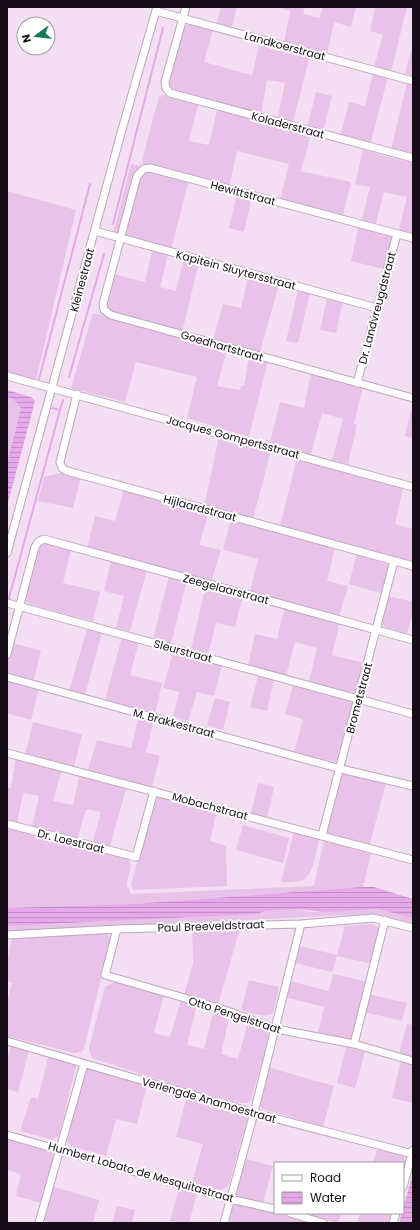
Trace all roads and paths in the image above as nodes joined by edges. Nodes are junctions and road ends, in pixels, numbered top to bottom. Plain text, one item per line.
1 (186, 7) edge
2 (157, 9) edge
3 (183, 19) junction
4 (413, 81) edge
5 (413, 158) edge
6 (95, 232) junction
7 (397, 234) junction
8 (122, 238) junction
9 (413, 238) edge
10 (377, 308) junction
11 (7, 376) edge
12 (357, 383) junction
13 (52, 389) junction
14 (77, 394) junction
15 (413, 398) edge
16 (413, 487) edge
17 (7, 553) edge
18 (394, 561) junction
19 (413, 566) edge
20 (7, 603) edge
21 (20, 606) junction
22 (377, 630) junction
23 (413, 640) edge
24 (7, 654) edge
25 (7, 677) edge
26 (358, 699) junction
27 (413, 714) edge
28 (7, 753) edge
29 (341, 768) junction
30 (413, 786) edge
31 (154, 791) junction
32 (7, 824) edge
33 (322, 835) junction
34 (413, 860) edge
35 (385, 920) junction
36 (301, 924) junction
37 (413, 928) edge
38 (117, 929) junction
39 (7, 935) edge
40 (276, 1029) junction
41 (7, 1041) edge
42 (354, 1044) junction
43 (413, 1061) edge
44 (84, 1064) junction
45 (254, 1113) junction
46 (7, 1135) edge
47 (61, 1149) junction
48 (413, 1153) edge
49 (404, 1184) edge
50 (230, 1199) junction
51 (274, 1209) edge
52 (292, 1214) edge
53 (308, 1221) edge
54 (39, 1223) edge
55 (224, 1223) edge
56 (323, 1223) edge

1 - 3 street
2 - 3 street, Landkoerstraat
2 - 6 street, Kleinestraat
3 - 4 street, Landkoerstraat
3 - 5 street, Koladerstraat
6 - 8 street, Kapitein Sluytersstraat
6 - 13 street, Kleinestraat
7 - 8 street, Hewittstraat
7 - 9 street, Hewittstraat
7 - 10 street, Dr. Landvreugdstraat
8 - 10 street, Kapitein Sluytersstraat
8 - 12 street, Goedhartstraat
10 - 12 street, Dr. Landvreugdstraat
11 - 13 street, Jacques Gompertsstraat
12 - 15 street, Goedhartstraat
13 - 14 street, Jacques Gompertsstraat
13 - 17 street, Kleinestraat
14 - 16 street, Jacques Gompertsstraat
14 - 18 street, Hijlaardstraat
18 - 19 street, Hijlaardstraat
18 - 22 street, Brometstraat
20 - 21 street, Sleurstraat
21 - 22 street, Zeegelaarstraat
21 - 24 street
21 - 26 street, Sleurstraat
22 - 23 street, Zeegelaarstraat
22 - 26 street, Brometstraat
25 - 29 street, M. Brakkestraat
26 - 27 street, Sleurstraat
26 - 29 street, Brometstraat
28 - 31 street, Mobachstraat
29 - 30 street, M. Brakkestraat
29 - 33 street, Brometstraat
31 - 32 street, Dr. Loestraat
31 - 33 street, Mobachstraat
33 - 34 street, Mobachstraat
35 - 36 street, Paul Breeveldstraat
35 - 37 street, Paul Breeveldstraat
35 - 42 street
36 - 38 street, Paul Breeveldstraat
36 - 40 street
38 - 39 street, Paul Breeveldstraat
38 - 40 street, Otto Pengelstraat
40 - 42 street, Otto Pengelstraat
40 - 45 street
41 - 44 street, Verlengde Anamoestraat
42 - 43 street, Otto Pengelstraat
44 - 45 street, Verlengde Anamoestraat
44 - 47 street
45 - 48 street, Verlengde Anamoestraat
45 - 50 street
46 - 47 street, Humbert Lobato de Mesquitastraat
47 - 50 street, Humbert Lobato de Mesquitastraat
47 - 54 street
48 - 49 street
50 - 51 street, Humbert Lobato de Mesquitastraat
50 - 55 street
52 - 53 street
53 - 56 street

